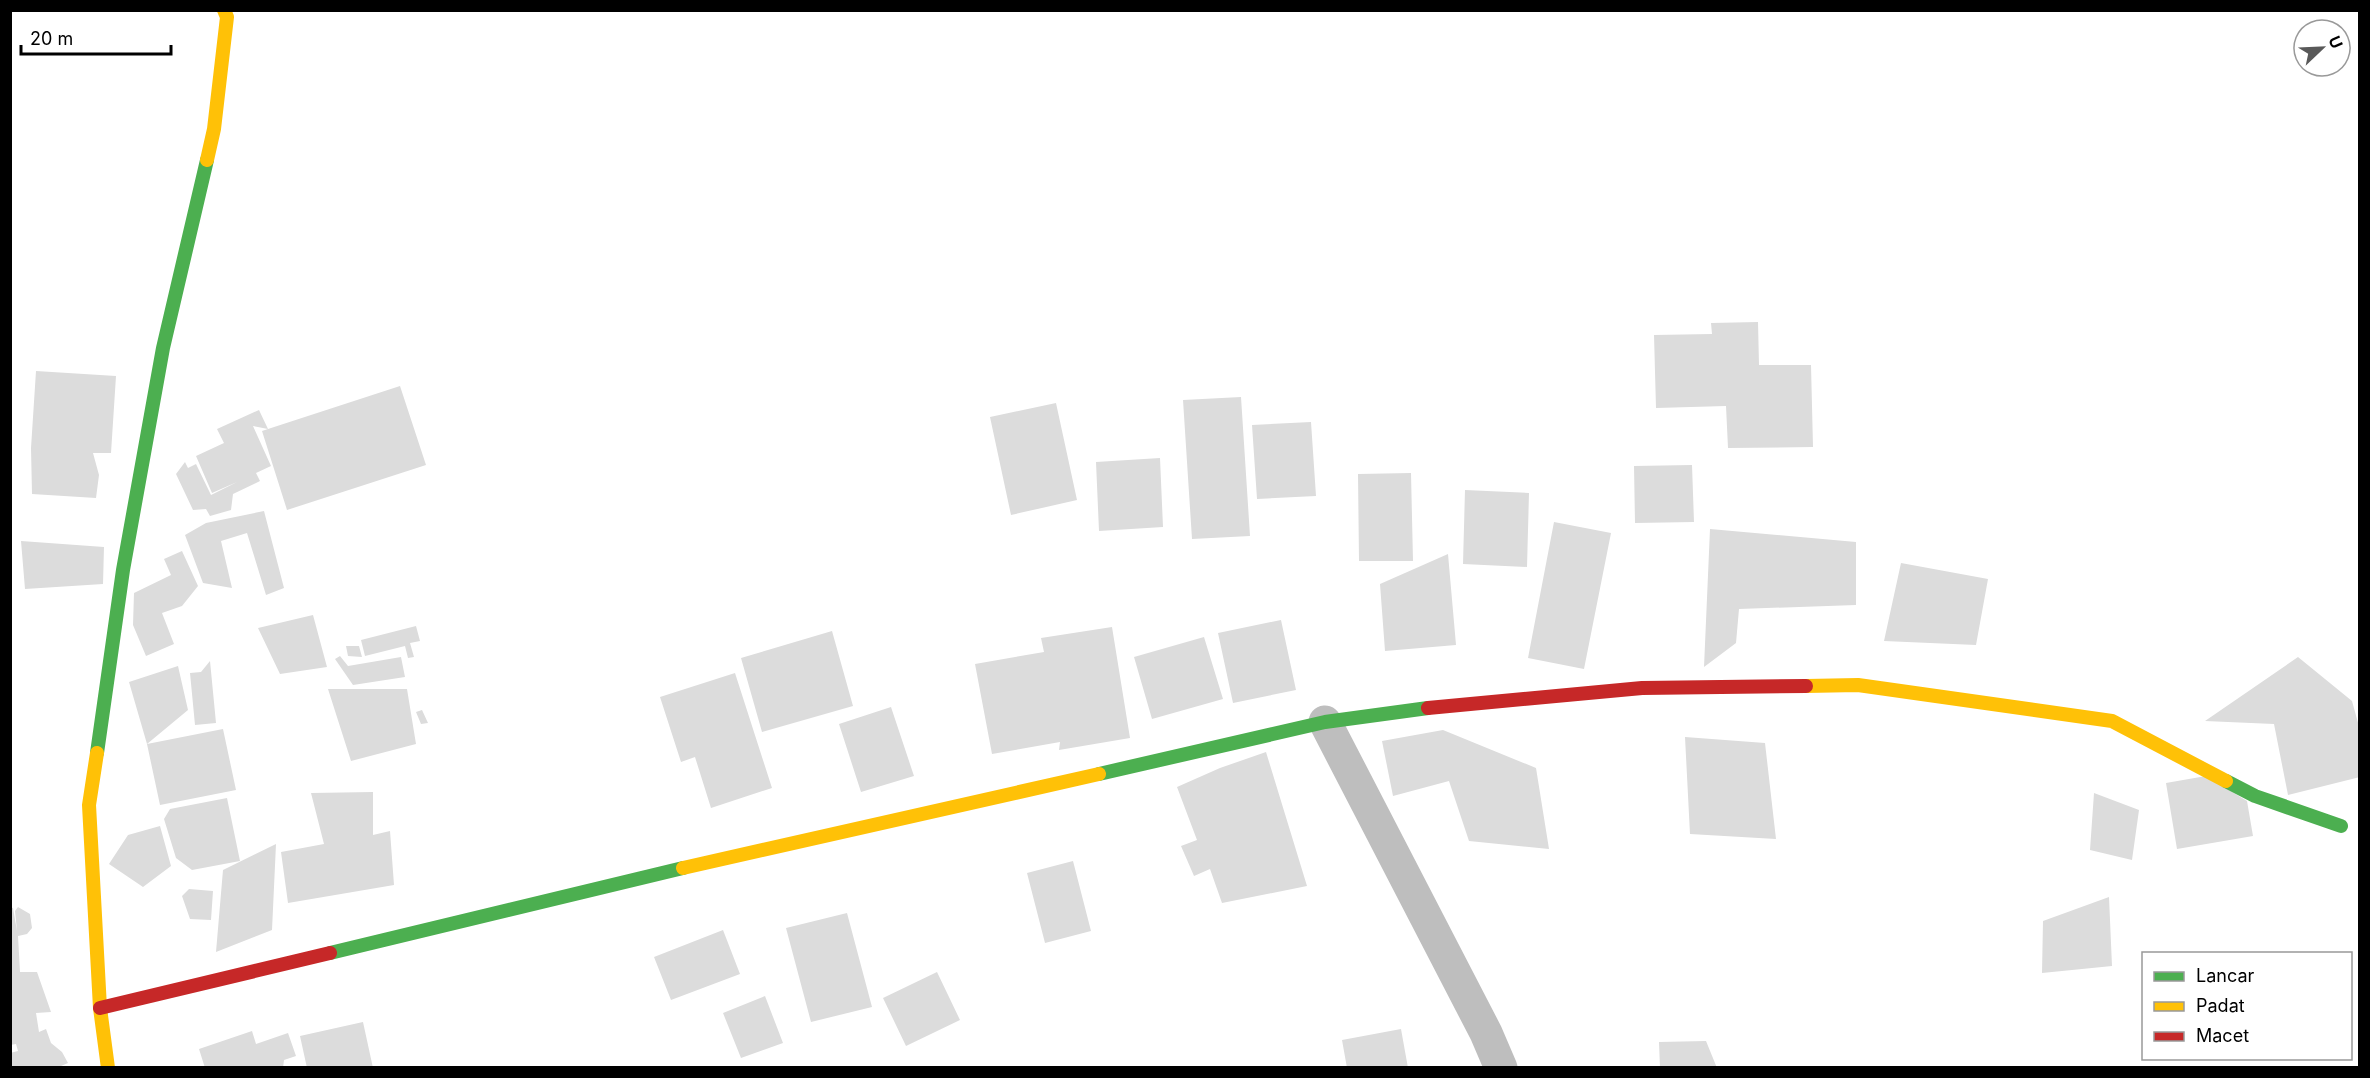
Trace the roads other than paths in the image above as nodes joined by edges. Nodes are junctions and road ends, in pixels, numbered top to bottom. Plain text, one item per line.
1 (224, 10) edge
2 (1325, 722) junction
3 (2342, 826) dead end
4 (100, 1008) junction
5 (108, 1068) edge
6 (1500, 1068) edge

1 - 4 street
2 - 3 street
2 - 4 street
2 - 6 street
4 - 5 street

